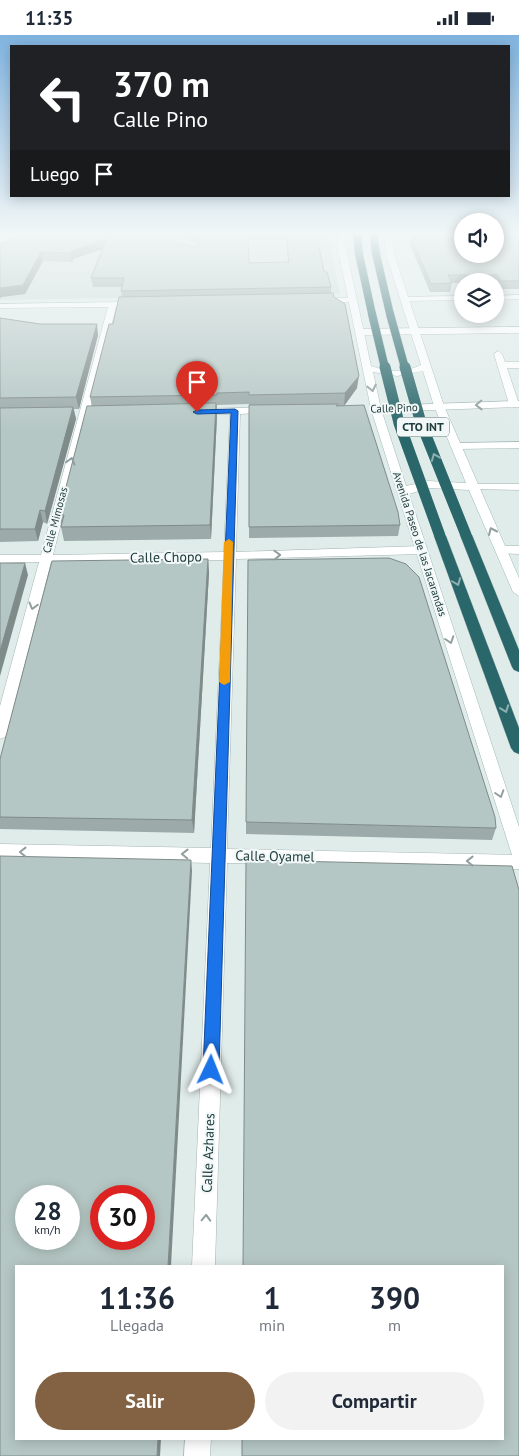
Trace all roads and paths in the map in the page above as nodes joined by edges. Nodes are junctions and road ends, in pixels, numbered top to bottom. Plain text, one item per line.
1 (368, 297) edge
2 (386, 297) edge
3 (454, 298) edge
4 (405, 299) joint
5 (353, 300) joint
6 (304, 301) edge
7 (0, 303) edge
8 (125, 304) junction
9 (0, 308) edge
10 (519, 330) edge
11 (415, 331) junction
12 (360, 332) junction
13 (498, 354) dead end
14 (501, 365) junction
15 (519, 365) edge
16 (426, 366) junction
17 (367, 367) junction
18 (517, 404) edge
19 (439, 405) junction
20 (371, 409) junction
21 (282, 410) edge
22 (235, 411) junction
23 (187, 412) edge
24 (519, 445) edge
25 (455, 446) junction
26 (473, 487) junction
27 (519, 487) edge
28 (403, 493) junction
29 (422, 550) junction
30 (501, 550) junction
31 (519, 550) edge
32 (228, 556) junction
33 (0, 559) edge
34 (45, 559) junction
35 (519, 592) edge
36 (519, 667) edge
37 (0, 733) edge
38 (519, 748) edge
39 (0, 851) edge
40 (519, 853) edge
41 (219, 855) junction
42 (519, 862) edge
43 (204, 1265) edge
44 (198, 1440) edge
45 (197, 1456) edge

1 -> 38 highway, CTO INT, bridge
36 -> 2 highway, CTO INT, bridge
3 - 4 street
4 - 11 street, CTO INT
5 - 6 street
5 - 12 street, Avenida Paseo de las Jacarandas / CTO INT
7 - 8 street
8 - 9 street
34 -> 8 street, Calle Mimosas
10 - 11 street
11 - 12 street
11 - 16 street, CTO INT
12 - 17 street, Avenida Paseo de las Jacarandas / CTO INT
13 - 14 street
14 - 15 street
14 - 18 street
16 - 17 street
16 - 19 street, CTO INT
17 -> 20 street, Avenida Paseo de las Jacarandas / CTO INT
18 -> 19 street, Calle Pino
19 - 20 street, Calle Pino
19 - 25 street, CTO INT
20 - 28 street, Avenida Paseo de las Jacarandas / CTO INT
21 - 22 street
22 - 23 street
22 - 32 street, Calle Azhares
24 - 25 street
25 - 26 street, CTO INT
26 - 27 street
26 - 28 street
30 -> 26 street, CTO INT
28 - 29 street, Avenida Paseo de las Jacarandas / CTO INT
32 -> 29 street, Calle Chopo
29 -> 40 street, Avenida Paseo de las Jacarandas / CTO INT
30 - 31 street
30 - 35 street, CTO INT
32 - 34 street, Calle Chopo
32 - 41 street, Calle Azhares
33 - 34 street, Calle Chopo
34 -> 37 street, Calle Mimosas
41 -> 39 street, Calle Oyamel
42 -> 41 street, Calle Oyamel
43 -> 41 street, Calle Azhares
44 - 45 street

